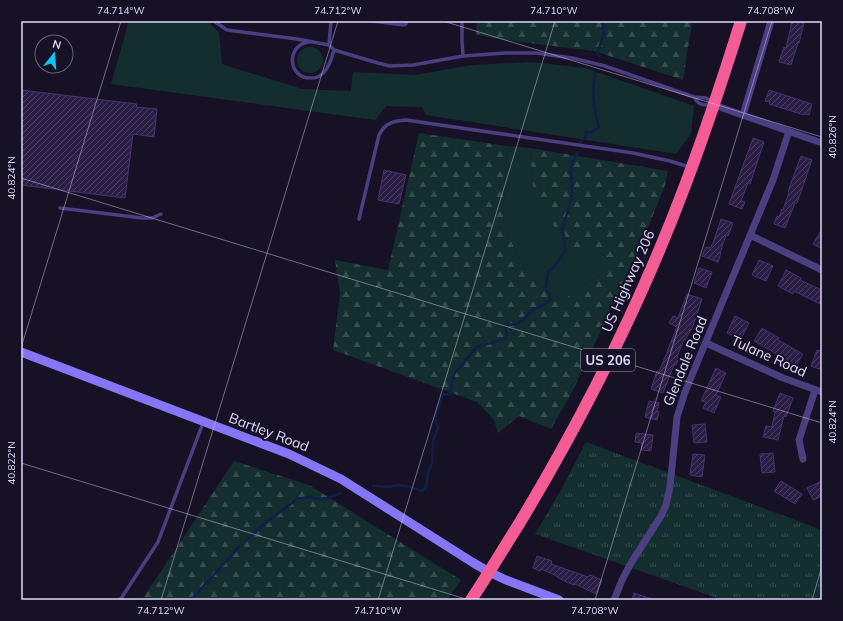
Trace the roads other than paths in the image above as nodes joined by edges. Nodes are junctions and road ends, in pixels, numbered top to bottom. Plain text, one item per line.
1 (214, 21) edge
2 (331, 21) edge
3 (373, 21) edge
4 (408, 21) edge
5 (462, 21) edge
6 (741, 21) edge
7 (771, 21) edge
8 (312, 42) junction
9 (329, 44) junction
10 (334, 50) junction
11 (463, 56) junction
12 (694, 97) junction
13 (714, 105) junction
14 (743, 115) junction
15 (789, 131) junction
16 (822, 143) edge
17 (692, 168) junction
18 (60, 208) dead end
19 (161, 214) dead end
20 (359, 219) dead end
21 (750, 235) junction
22 (822, 270) edge
23 (706, 343) junction
24 (21, 352) edge
25 (818, 391) edge
26 (204, 422) junction
27 (803, 459) dead end
28 (489, 572) junction
29 (120, 600) edge
30 (471, 600) edge
31 (558, 600) edge
32 (614, 600) edge

1 - 8 lane
2 - 9 lane
3 - 4 lane
5 - 11 lane
6 - 13 highway, US Highway 206 / US 206
7 - 14 street
8 - 9 lane
8 - 10 lane
9 - 10 lane
10 - 11 lane
11 - 12 lane
12 - 13 lane
12 - 13 lane
13 - 14 street
13 - 17 highway, US Highway 206 / US 206
14 - 15 street
15 - 16 street
15 - 21 street, Glendale Road
17 - 20 lane
17 - 28 highway, US Highway 206 / US 206
18 - 19 lane
21 - 22 street
21 - 23 street, Glendale Road
23 - 25 street, Tulane Road
23 - 32 street, Glendale Road
24 - 26 street, Bartley Road
25 - 27 street
26 - 28 street, Bartley Road
26 - 29 lane
28 - 30 highway, US Highway 206 / US 206
28 - 31 street, Bartley Road

